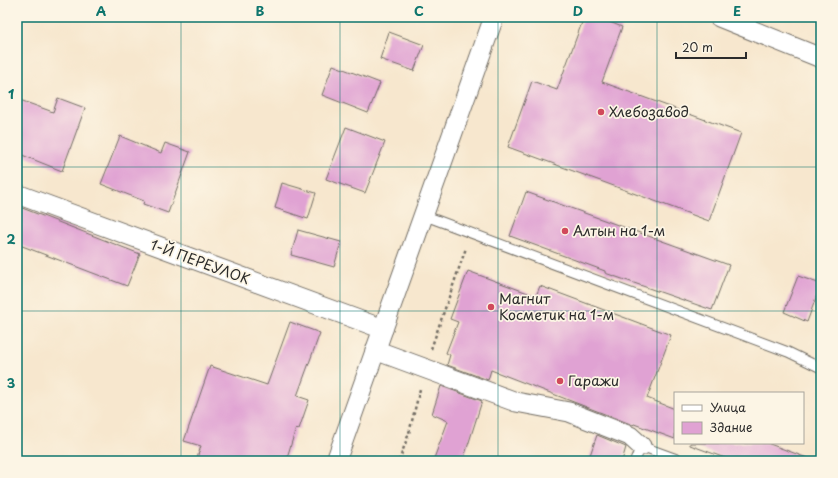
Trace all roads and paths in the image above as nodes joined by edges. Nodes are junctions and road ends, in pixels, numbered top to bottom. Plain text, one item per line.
1 (494, 17) edge
2 (719, 17) edge
3 (814, 17) edge
4 (821, 20) edge
5 (821, 58) edge
6 (17, 194) edge
7 (423, 215) junction
8 (471, 233) junction
9 (382, 329) junction
10 (375, 350) junction
11 (425, 368) junction
12 (821, 368) edge
13 (638, 453) edge
14 (336, 461) edge
15 (399, 461) edge
16 (682, 461) edge

1 - 7 street
2 - 5 street
3 - 4 path
6 - 9 street, 1-Й ПЕРЕУЛОК
7 - 8 lane
7 - 9 street
8 - 11 path
8 - 12 lane
9 - 10 street
10 - 11 street
10 - 14 street
11 - 13 street
11 - 15 path
13 - 16 lane

